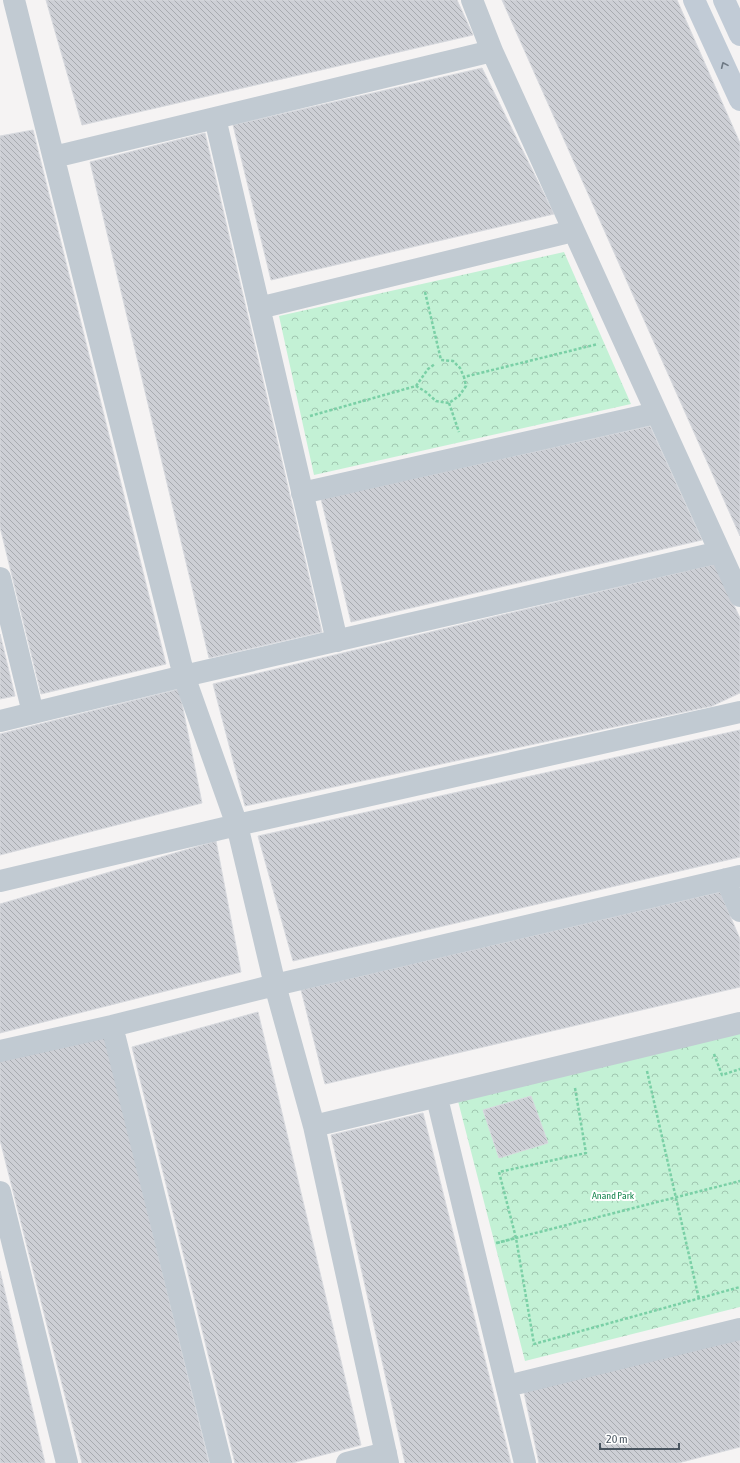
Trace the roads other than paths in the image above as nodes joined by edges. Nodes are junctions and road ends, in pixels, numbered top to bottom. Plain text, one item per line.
1 (14, 0) edge
2 (472, 0) edge
3 (694, 0) edge
4 (724, 0) edge
5 (740, 36) edge
6 (492, 51) junction
7 (740, 100) edge
8 (215, 118) junction
9 (54, 157) junction
10 (573, 231) junction
11 (259, 308) junction
12 (656, 413) junction
13 (302, 493) junction
14 (720, 552) junction
15 (0, 578) edge
16 (740, 596) edge
17 (337, 641) junction
18 (184, 676) junction
19 (740, 712) edge
20 (33, 713) junction
21 (0, 721) edge
22 (237, 825) junction
23 (733, 878) edge
24 (0, 880) edge
25 (740, 912) edge
26 (274, 985) junction
27 (740, 1023) edge
28 (112, 1026) junction
29 (0, 1051) edge
30 (438, 1098) junction
31 (314, 1126) junction
32 (0, 1192) edge
33 (740, 1329) edge
34 (507, 1386) junction
35 (387, 1458) edge
36 (67, 1463) edge
37 (221, 1463) edge
38 (347, 1463) edge
39 (526, 1463) edge

1 - 9 street
2 - 6 street
7 -> 3 street
4 - 5 street
6 - 8 street
6 - 10 street
8 - 9 street
8 - 11 street
9 - 18 street
10 - 11 street
10 - 12 street
11 - 13 street
12 - 13 street
12 - 14 street
13 - 17 street
14 - 16 street
14 - 17 street
15 - 20 street
17 - 18 street
18 - 20 street
18 - 22 street
19 - 22 street
20 - 21 street
22 - 24 street
22 - 26 street
23 - 25 street
23 - 26 street
26 - 28 street
26 - 31 street
27 - 30 street
28 - 29 street
28 - 37 street
30 - 31 street
30 - 34 street
31 - 35 street
32 - 36 street
33 - 34 street
34 - 39 street
35 - 38 street

